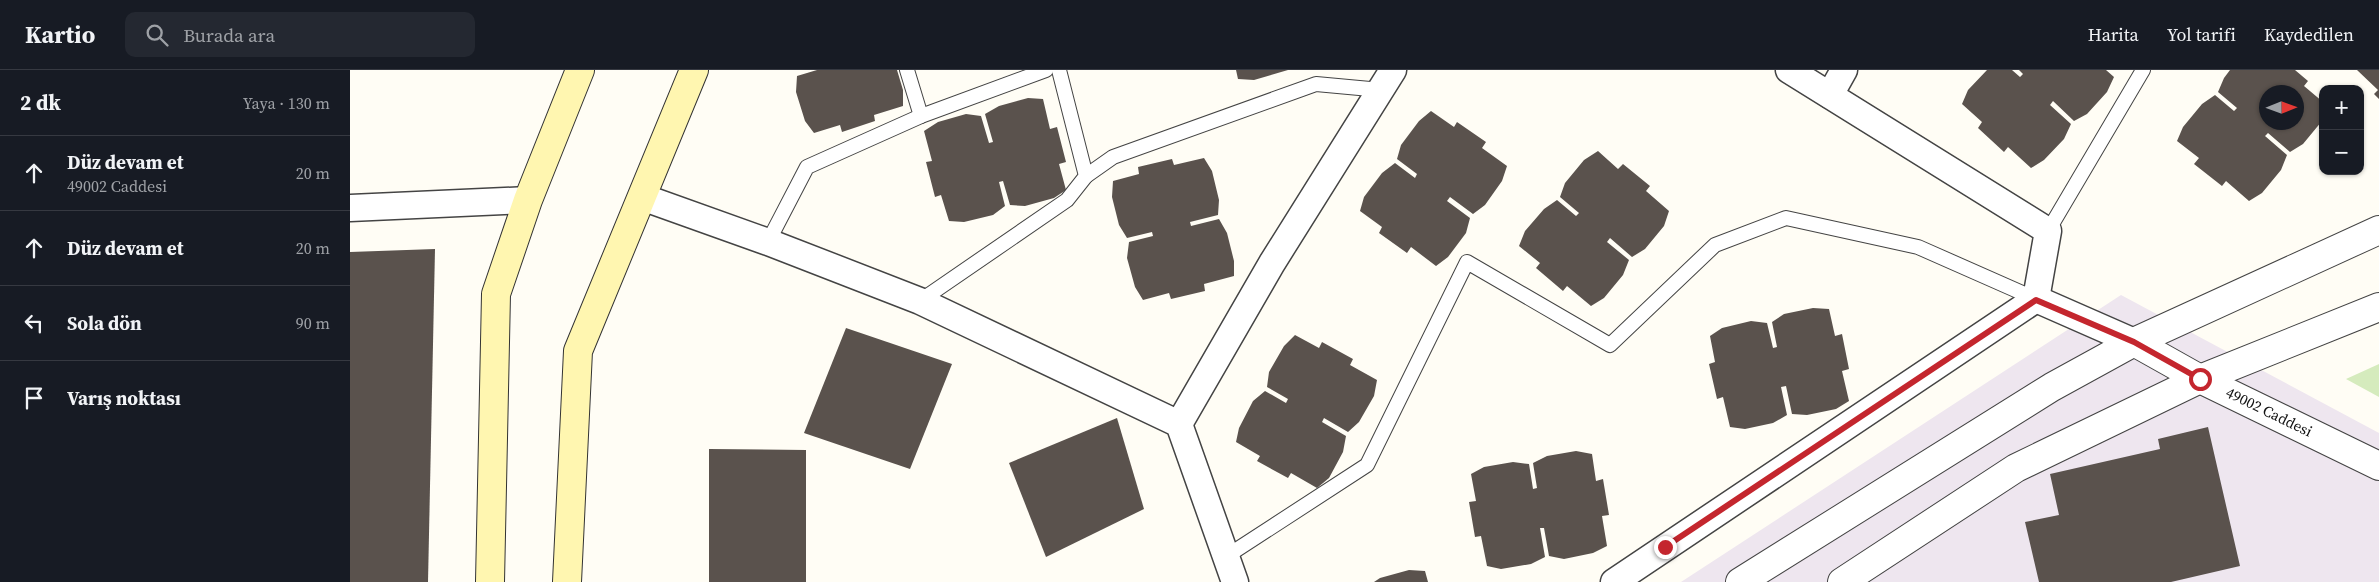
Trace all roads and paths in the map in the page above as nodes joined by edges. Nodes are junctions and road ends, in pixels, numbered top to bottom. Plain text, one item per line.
1 (580, 70) edge
2 (694, 70) edge
3 (908, 70) edge
4 (1046, 70) edge
5 (1060, 70) edge
6 (1789, 70) edge
7 (1844, 70) edge
8 (2143, 70) edge
9 (1387, 80) edge
10 (1830, 94) junction
11 (921, 116) junction
12 (1086, 176) junction
13 (642, 197) junction
14 (528, 200) junction
15 (350, 208) edge
16 (2379, 230) edge
17 (2048, 231) junction
18 (768, 242) junction
19 (2036, 300) junction
20 (920, 301) junction
21 (2379, 307) edge
22 (2134, 342) junction
23 (2200, 379) junction
24 (1179, 424) junction
25 (2379, 466) edge
26 (1227, 556) junction
27 (490, 582) edge
28 (567, 582) edge
29 (1235, 582) edge
30 (1614, 582) edge
31 (1740, 582) edge
32 (1842, 582) edge

1 - 14 main road
2 - 13 main road
3 - 11 lane
4 - 11 lane
5 - 12 lane
6 - 10 street
7 - 10 street
8 - 17 lane
9 - 12 lane
9 - 24 street
10 - 17 street
11 - 18 lane
12 - 20 lane
13 - 18 street
13 - 28 main road
14 - 15 street
14 - 27 main road
16 - 22 street
17 - 19 street
18 - 20 street
19 - 22 street
19 - 26 lane
19 - 30 street
20 - 24 street
21 - 23 street
22 - 23 street, 49002 Caddesi
22 - 31 street
23 - 25 street, 49002 Caddesi
23 - 32 street
24 - 26 street
26 - 29 street

